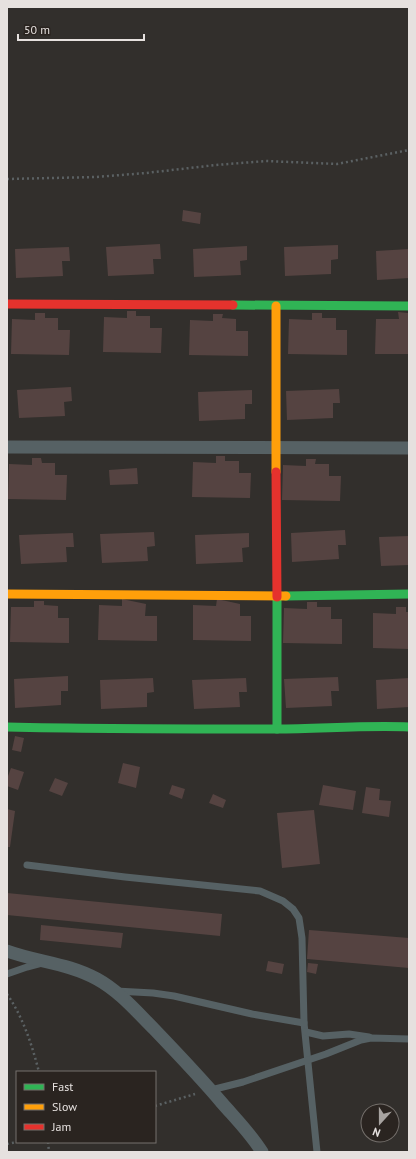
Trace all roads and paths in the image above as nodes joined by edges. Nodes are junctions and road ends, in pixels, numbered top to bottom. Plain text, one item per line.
1 (409, 150) edge
2 (7, 179) edge
3 (7, 304) edge
4 (276, 306) junction
5 (409, 306) edge
6 (7, 447) edge
7 (276, 447) junction
8 (409, 448) edge
9 (7, 594) edge
10 (409, 594) edge
11 (277, 596) junction
12 (7, 727) edge
13 (409, 727) edge
14 (277, 729) junction
15 (27, 865) dead end
16 (7, 951) edge
17 (48, 962) junction
18 (7, 974) edge
19 (116, 991) junction
20 (7, 994) edge
21 (304, 1023) junction
22 (306, 1032) junction
23 (371, 1038) junction
24 (409, 1039) edge
25 (308, 1060) junction
26 (39, 1071) edge
27 (211, 1090) junction
28 (156, 1106) edge
29 (262, 1152) edge
30 (317, 1152) edge

1 - 2 path
3 - 4 street
4 - 5 street
4 - 7 street
6 - 7 street
7 - 8 street
7 - 11 street
9 - 11 street
10 - 11 street
11 - 14 street
12 - 14 street
13 - 14 street
15 - 21 lane
16 - 17 street
17 - 18 lane
17 - 19 street
19 - 21 lane
19 - 27 street
20 - 26 path
21 - 22 lane
22 - 23 lane
22 - 25 lane
23 - 24 lane
23 - 25 lane
25 - 27 lane
25 - 30 lane
27 - 28 path
27 - 29 street

